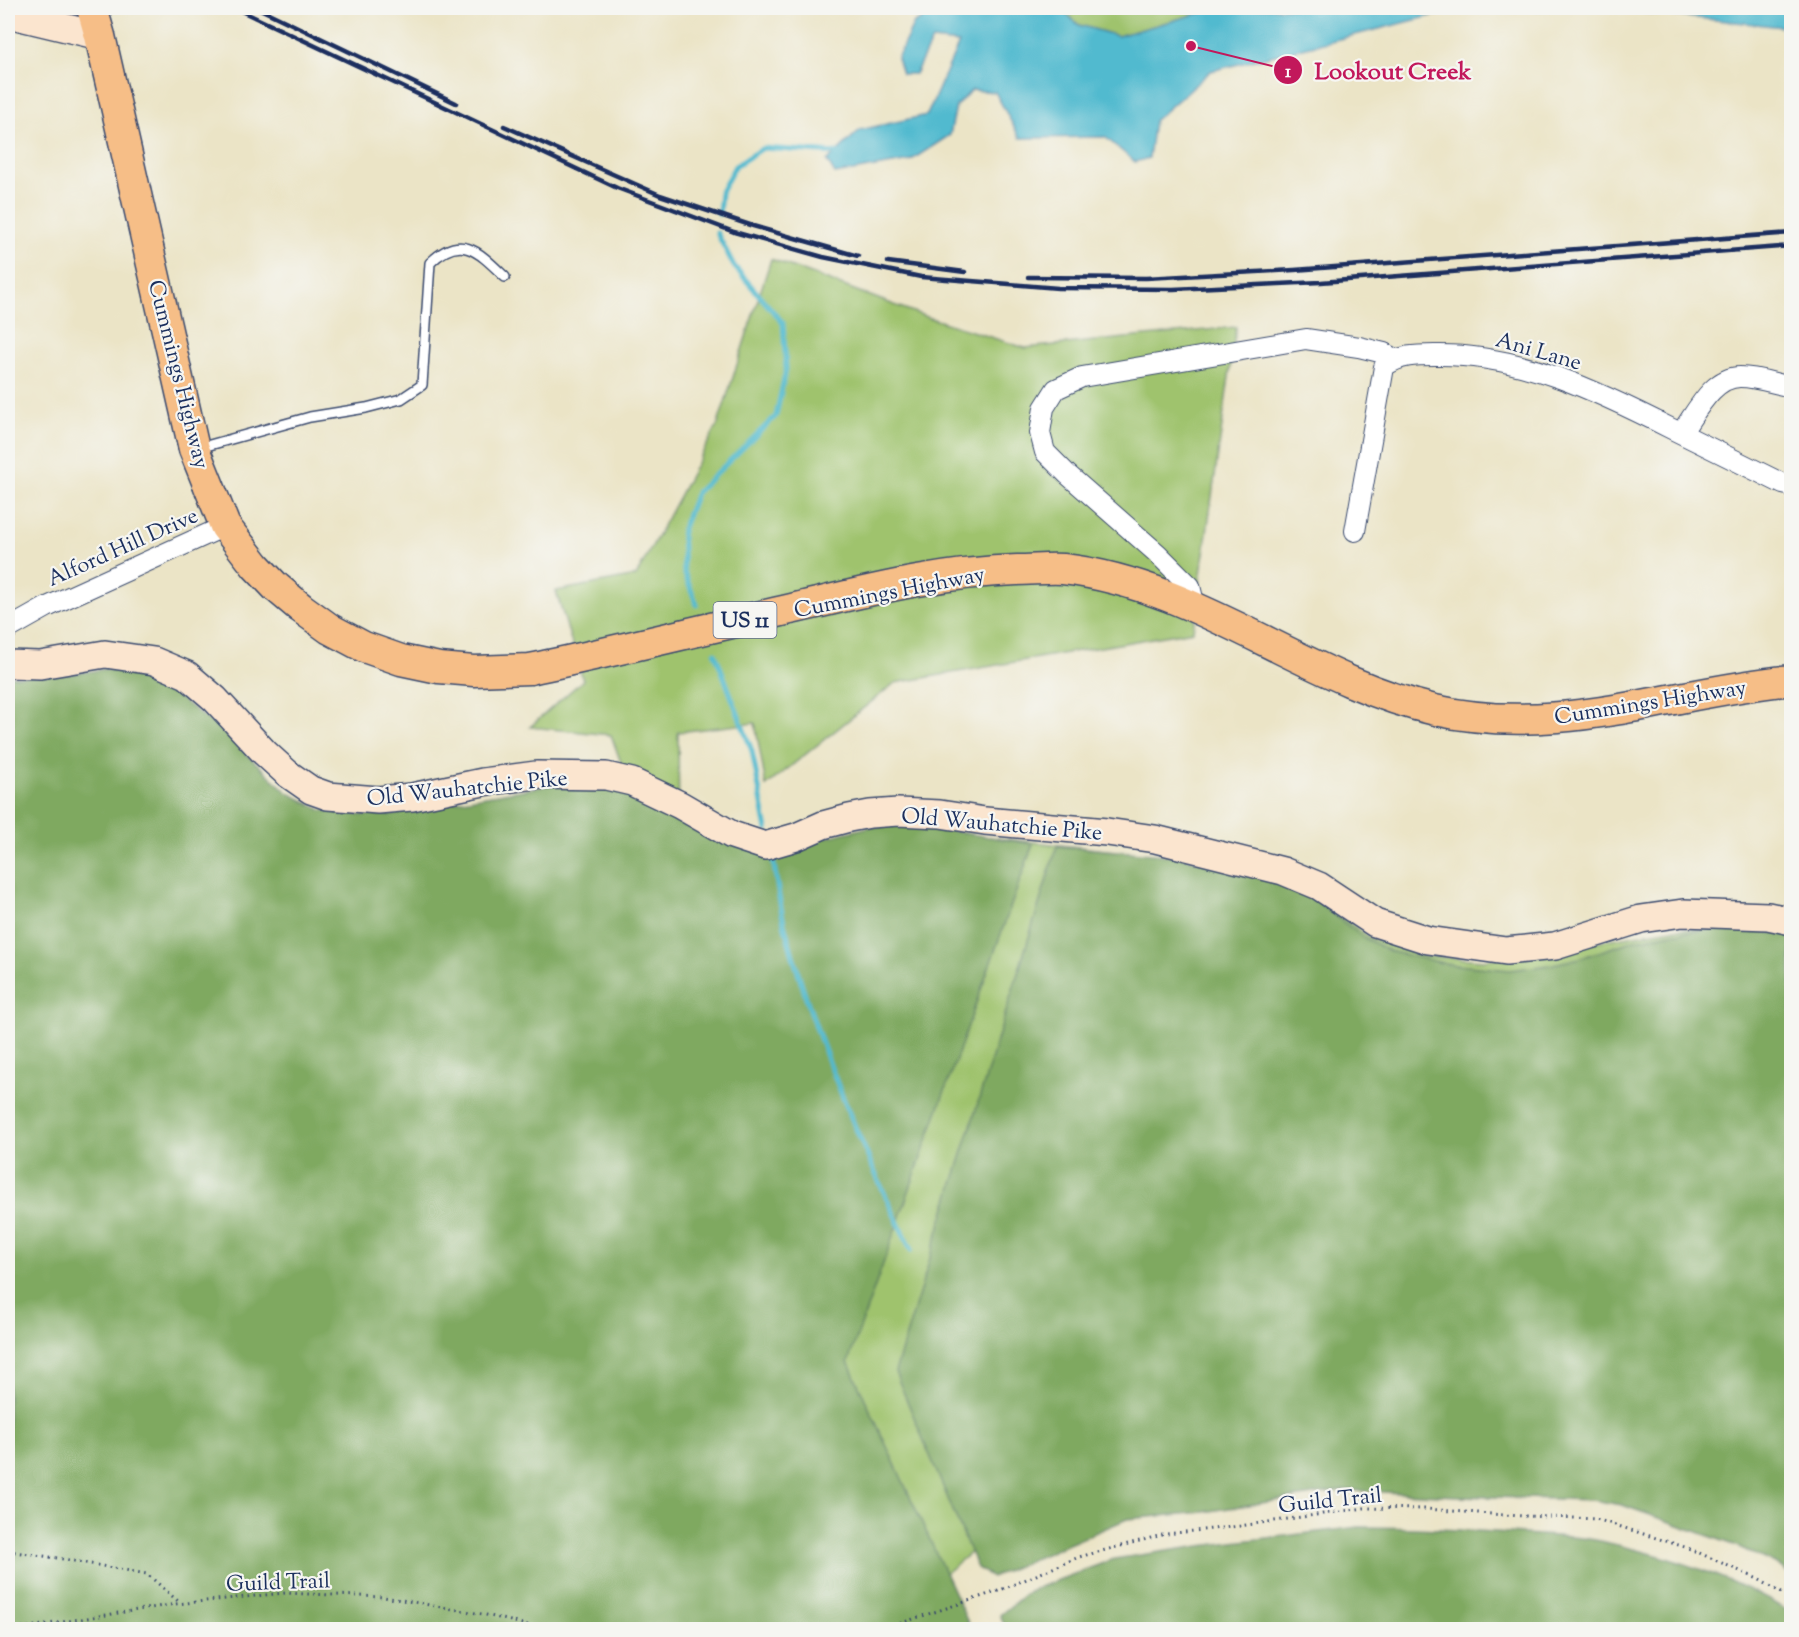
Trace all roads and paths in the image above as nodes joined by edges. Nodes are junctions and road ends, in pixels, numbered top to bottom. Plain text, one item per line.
1 (8, 14) edge
2 (96, 22) edge
3 (505, 277) dead end
4 (1394, 359) junction
5 (1791, 387) edge
6 (1681, 433) junction
7 (194, 449) junction
8 (1791, 486) edge
9 (225, 525) junction
10 (1355, 531) dead end
11 (1196, 607) junction
12 (8, 629) edge
13 (8, 664) edge
14 (1791, 680) edge
15 (1791, 921) edge
16 (8, 1551) edge
17 (1791, 1599) edge
18 (180, 1604) junction
19 (10, 1629) edge
20 (547, 1629) edge
21 (871, 1629) edge

1 - 2 main road
2 - 7 main road, Cummings Highway / US 11
3 - 7 lane
4 - 6 street, Ani Lane
4 - 10 street
4 - 11 street
5 - 6 street
6 - 8 street, Ani Lane
7 - 9 main road, Cummings Highway / US 11
9 - 11 main road, Cummings Highway / US 11
9 - 12 street, Alford Hill Drive
11 - 14 main road, Cummings Highway / US 11
13 - 15 main road, Old Wauhatchie Pike
16 - 18 path
17 - 21 path, Guild Trail
18 - 19 path, Guild Trail
18 - 20 path, Guild Trail

